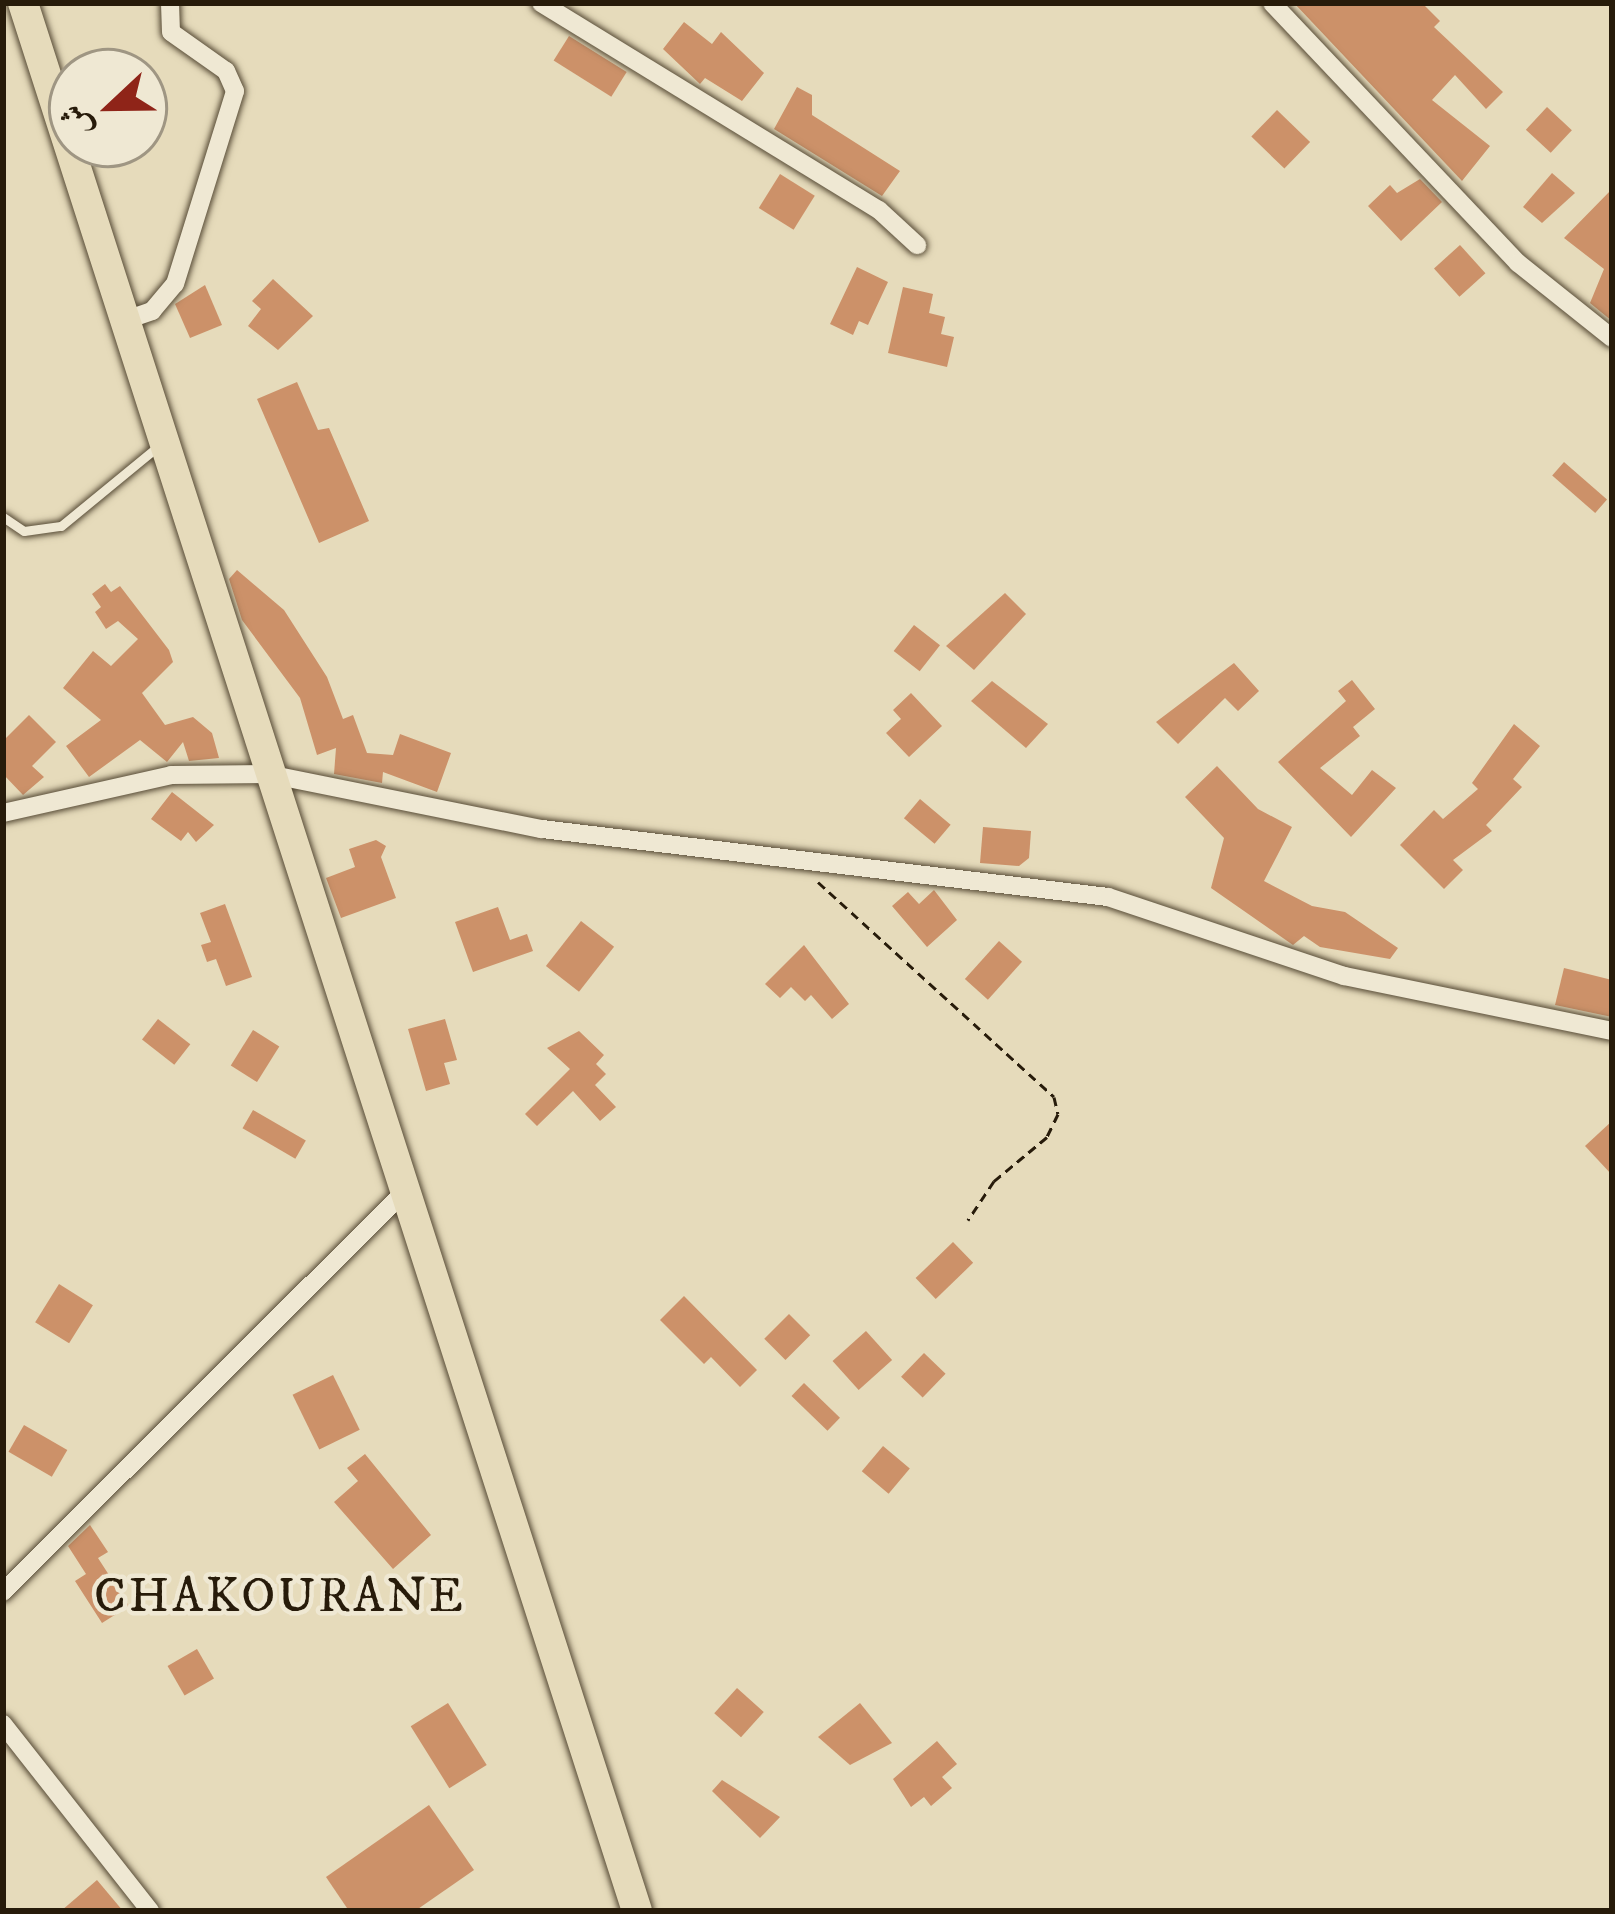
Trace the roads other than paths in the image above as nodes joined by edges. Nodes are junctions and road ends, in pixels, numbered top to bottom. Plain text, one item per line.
1 (23, 3) edge
2 (170, 3) edge
3 (541, 3) edge
4 (1272, 3) edge
5 (917, 245) dead end
6 (126, 320) junction
7 (1612, 338) edge
8 (163, 443) junction
9 (3, 517) edge
10 (268, 774) junction
11 (3, 813) edge
12 (1612, 1031) edge
13 (406, 1190) junction
14 (3, 1592) edge
15 (3, 1724) edge
16 (150, 1911) edge
17 (637, 1911) edge

1 - 6 main road
2 - 6 street
3 - 5 street
4 - 7 street
6 - 8 main road
8 - 9 lane
8 - 10 main road
10 - 11 street
10 - 12 street
10 - 13 main road
13 - 14 street
13 - 17 main road
15 - 16 street

